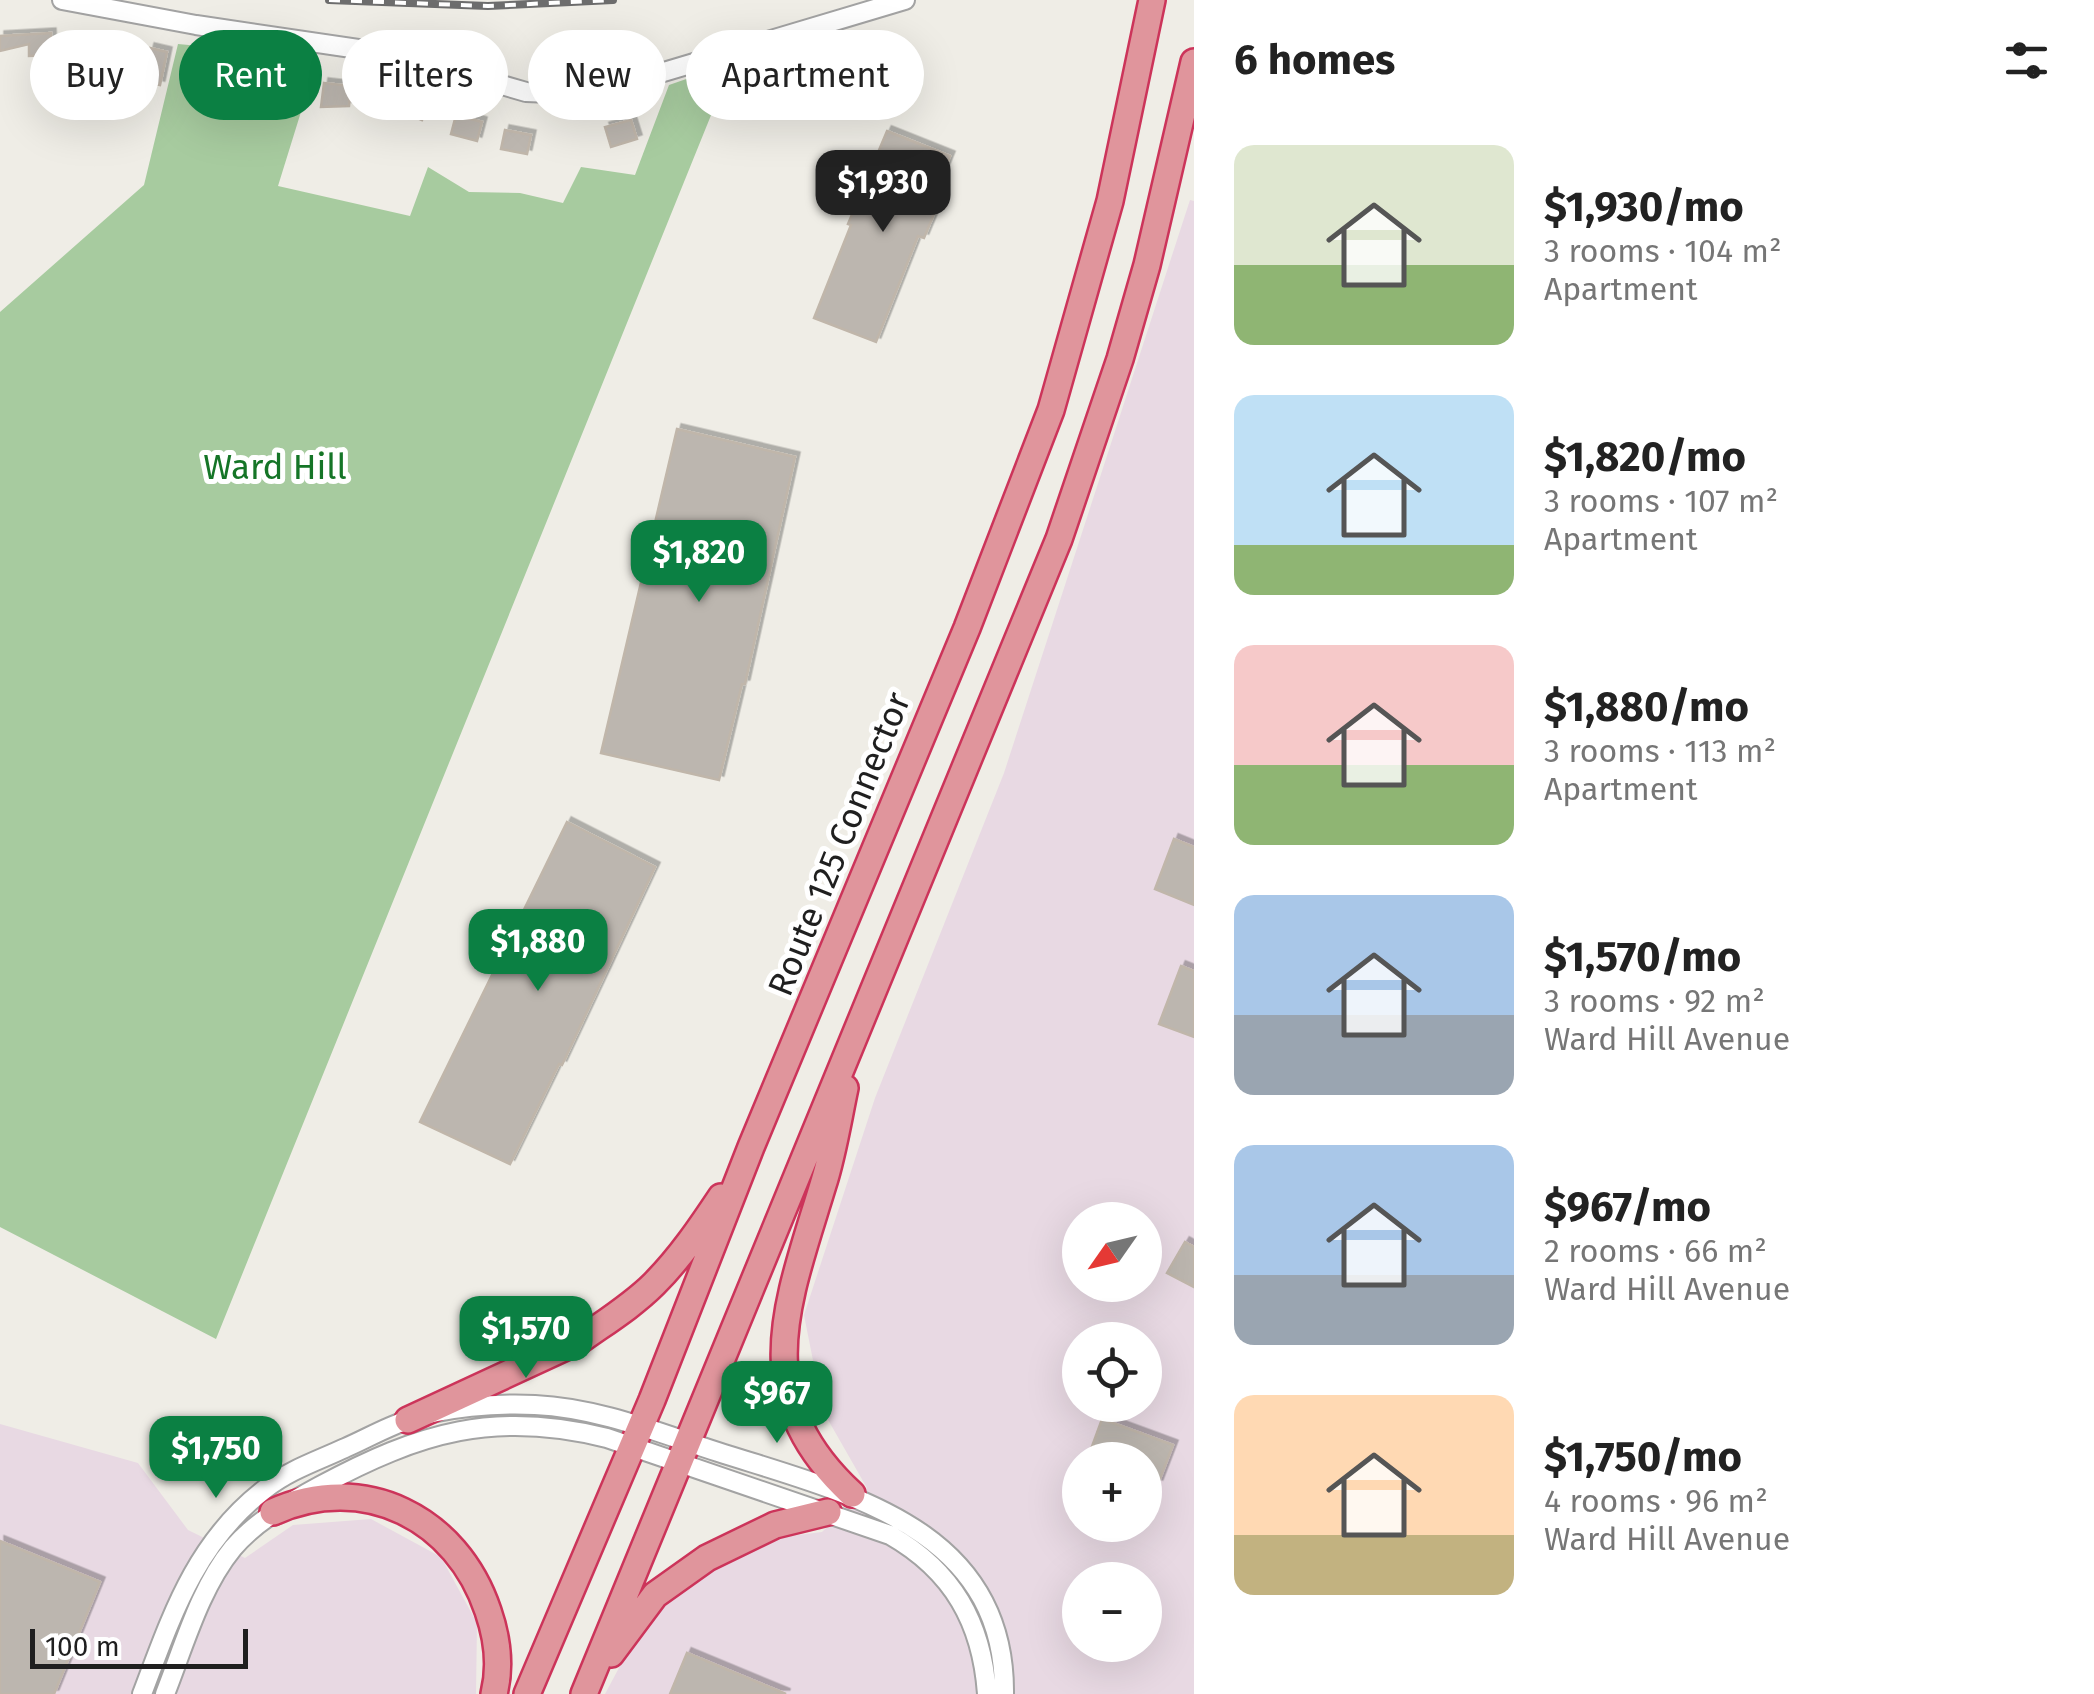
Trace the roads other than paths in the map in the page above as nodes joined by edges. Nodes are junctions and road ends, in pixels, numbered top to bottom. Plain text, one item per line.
1 (62, 0) edge
2 (904, 0) edge
3 (1152, 0) edge
4 (1194, 62) edge
5 (857, 1028) junction
6 (746, 1160) junction
7 (408, 1420) junction
8 (637, 1437) junction
9 (683, 1452) junction
10 (852, 1494) junction
11 (273, 1512) junction
12 (828, 1512) junction
13 (587, 1688) edge
14 (142, 1694) edge
15 (165, 1694) edge
16 (494, 1694) edge
17 (527, 1694) edge
18 (987, 1694) edge
19 (1004, 1694) edge

1 - 2 street
3 - 6 highway, Route 125 Connector
4 - 5 highway
5 - 9 highway
5 - 10 highway
6 - 7 highway
6 - 8 highway, Route 125 Connector
7 - 8 street
7 - 14 street
8 - 9 street
8 - 11 street
8 - 17 highway, Route 125 Connector
9 - 10 street
9 - 12 street
9 - 13 highway
10 - 19 street
11 - 15 street
11 - 16 highway
12 - 13 highway
12 - 18 street

